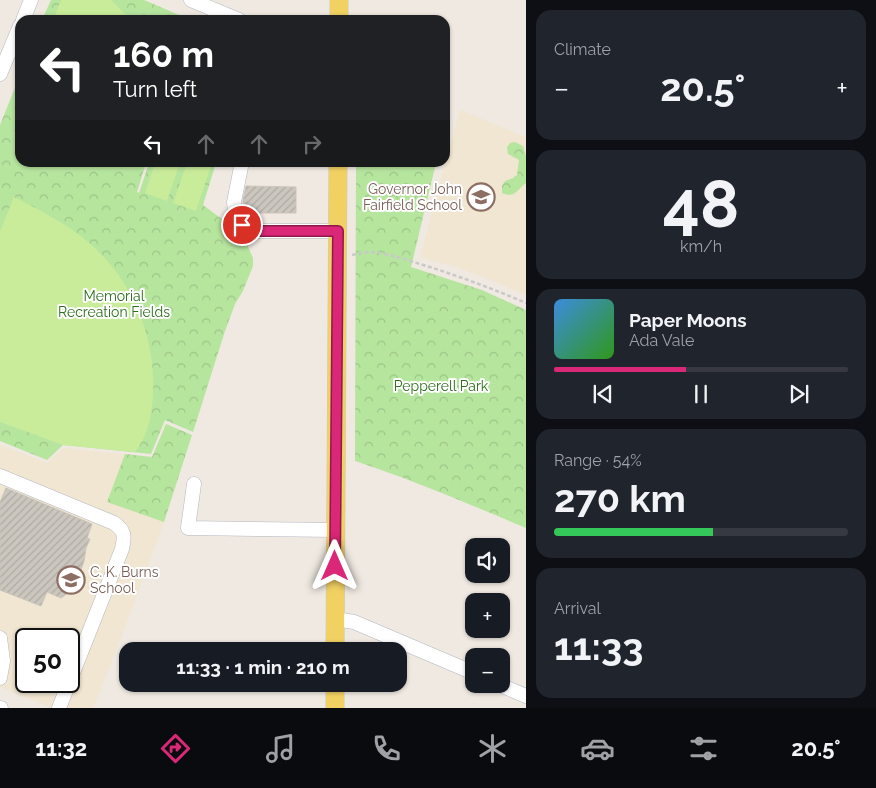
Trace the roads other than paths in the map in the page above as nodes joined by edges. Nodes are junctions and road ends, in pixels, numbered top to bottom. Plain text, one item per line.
1 (31, 0) edge
2 (191, 0) edge
3 (339, 0) edge
4 (25, 15) edge
5 (227, 15) edge
6 (339, 15) edge
7 (15, 38) edge
8 (0, 74) edge
9 (241, 167) edge
10 (338, 167) edge
11 (338, 231) junction
12 (0, 476) edge
13 (194, 484) dead end
14 (336, 530) junction
15 (335, 619) junction
16 (0, 638) edge
17 (335, 642) edge
18 (465, 669) edge
19 (0, 678) edge
20 (510, 689) edge
21 (335, 692) edge
22 (526, 696) edge
23 (59, 708) edge
24 (335, 708) edge

1 - 4 street
2 - 5 street
3 - 6 main road
7 - 8 street
9 - 11 street
10 - 11 main road
11 - 14 main road
12 - 23 street
13 - 14 street
14 - 15 main road
15 - 17 main road
15 - 18 street
16 - 19 street
20 - 22 street
21 - 24 main road

